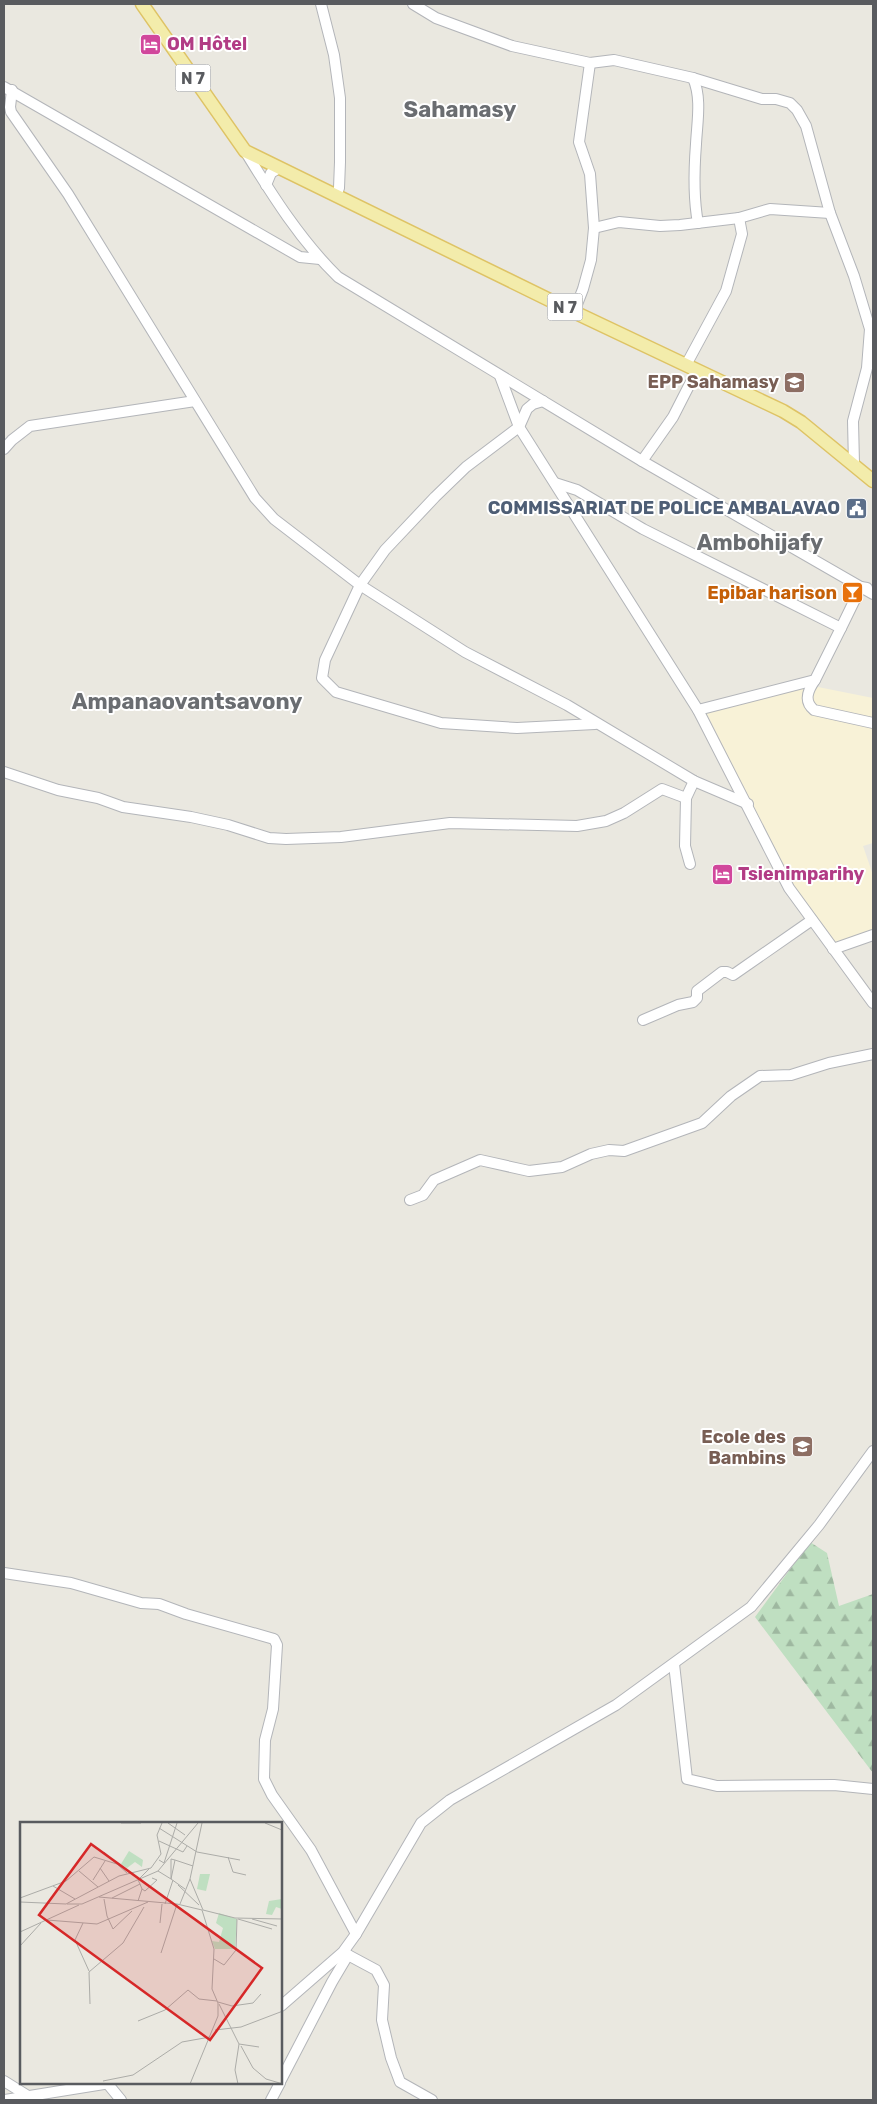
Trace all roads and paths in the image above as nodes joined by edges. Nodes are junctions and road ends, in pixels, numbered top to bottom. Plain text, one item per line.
1 (142, 4) edge
2 (321, 4) edge
3 (413, 4) edge
4 (590, 63) junction
5 (693, 78) junction
6 (8, 89) edge
7 (245, 151) junction
8 (279, 168) junction
9 (266, 185) junction
10 (336, 196) junction
11 (830, 213) junction
12 (739, 218) junction
13 (698, 223) junction
14 (594, 228) junction
15 (320, 259) junction
16 (574, 312) junction
17 (872, 326) edge
18 (692, 368) junction
19 (500, 376) junction
20 (195, 401) junction
21 (543, 401) junction
22 (519, 427) junction
23 (4, 449) edge
24 (642, 461) junction
25 (854, 464) junction
26 (873, 481) edge
27 (556, 483) junction
28 (360, 585) junction
29 (861, 587) junction
30 (873, 589) edge
31 (873, 594) edge
32 (841, 628) junction
33 (815, 680) junction
34 (698, 710) junction
35 (873, 723) edge
36 (596, 724) junction
37 (4, 772) edge
38 (694, 781) junction
39 (686, 798) junction
40 (748, 804) junction
41 (690, 864) dead end
42 (812, 920) junction
43 (873, 935) edge
44 (833, 950) junction
45 (873, 1003) edge
46 (643, 1020) dead end
47 (873, 1054) edge
48 (410, 1200) dead end
49 (873, 1451) edge
50 (4, 1573) edge
51 (674, 1664) junction
52 (873, 1789) edge
53 (356, 1934) junction
54 (346, 1953) junction
55 (282, 2005) edge
56 (282, 2077) edge
57 (4, 2081) edge
58 (102, 2084) edge
59 (109, 2084) edge
60 (279, 2084) edge
61 (28, 2096) junction
62 (5, 2100) edge
63 (121, 2100) edge
64 (271, 2100) edge
65 (432, 2100) edge

1 - 7 main road, N 7
2 - 10 street
3 - 4 street
4 - 5 street
4 - 14 street
5 - 11 street
5 - 13 street
6 - 15 street
6 - 20 street
7 - 8 main road, N 7
7 - 9 street
8 - 9 street
8 - 10 main road, N 7
9 - 15 street
10 - 16 main road, N 7
11 - 12 street
11 - 17 street
12 - 13 street
12 - 18 street
13 - 14 street
14 - 16 street
15 - 19 street
16 - 18 main road, N 7
17 - 25 street
18 - 24 street
18 - 25 main road, N 7
19 - 21 street
19 - 22 street
20 - 23 street
20 - 28 street
21 - 22 street
21 - 24 street
22 - 27 street
22 - 28 street
24 - 29 street
25 - 26 main road, N 7
27 - 32 street
27 - 34 street
28 - 36 street
28 - 36 street
29 - 30 street
29 - 31 street
29 - 32 street
32 - 33 street
33 - 34 street
33 - 35 street
34 - 40 street
36 - 38 street
37 - 39 street
38 - 39 street
38 - 40 street
39 - 41 street
40 - 42 street
42 - 44 street
42 - 46 street
43 - 44 street
44 - 45 street
47 - 48 street
49 - 51 street
50 - 53 street
51 - 52 street
51 - 53 street
53 - 54 street
54 - 55 street
54 - 56 street
54 - 65 street
57 - 61 street
58 - 61 street
59 - 63 street
60 - 64 street
61 - 62 street

